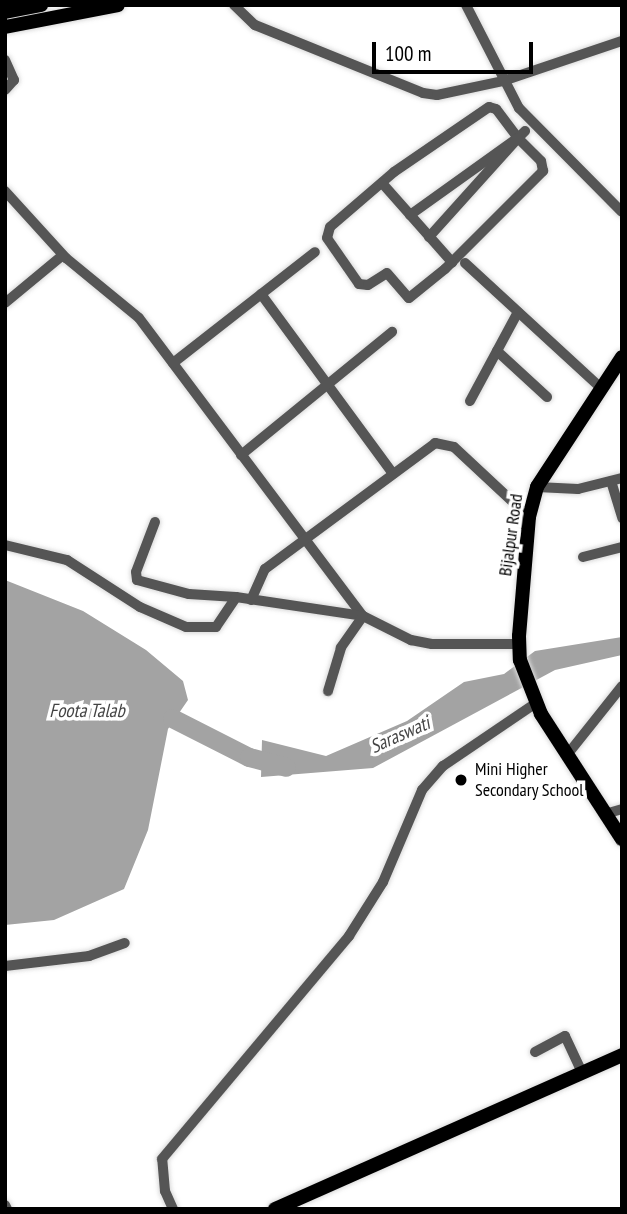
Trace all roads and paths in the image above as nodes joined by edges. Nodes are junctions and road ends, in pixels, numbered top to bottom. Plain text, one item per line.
1 (41, 5) edge
2 (118, 5) edge
3 (234, 5) edge
4 (466, 5) edge
5 (5, 12) edge
6 (5, 27) edge
7 (622, 41) edge
8 (5, 60) edge
9 (503, 80) junction
10 (5, 90) edge
11 (526, 130) junction
12 (382, 183) junction
13 (5, 191) edge
14 (622, 212) edge
15 (410, 215) junction
16 (429, 236) junction
17 (315, 252) dead end
18 (63, 255) junction
19 (452, 262) junction
20 (465, 263) dead end
21 (261, 294) junction
22 (5, 303) edge
23 (518, 312) junction
24 (392, 332) dead end
25 (497, 352) junction
26 (622, 357) edge
27 (173, 363) junction
28 (327, 385) junction
29 (602, 389) junction
30 (547, 397) dead end
31 (470, 401) dead end
32 (241, 456) junction
33 (393, 474) junction
34 (616, 480) edge
35 (537, 487) junction
36 (529, 517) junction
37 (622, 518) edge
38 (155, 522) dead end
39 (304, 541) junction
40 (5, 545) edge
41 (622, 547) edge
42 (583, 557) dead end
43 (236, 597) junction
44 (251, 600) junction
45 (363, 616) junction
46 (519, 644) junction
47 (622, 686) edge
48 (328, 691) dead end
49 (534, 699) junction
50 (567, 755) junction
51 (622, 809) edge
52 (605, 814) junction
53 (622, 839) edge
54 (125, 943) dead end
55 (5, 966) edge
56 (535, 1052) dead end
57 (622, 1055) edge
58 (581, 1070) junction
59 (281, 1207) edge
60 (173, 1209) edge

1 - 5 main road
2 - 6 main road
3 - 9 street
4 - 9 street
7 - 9 street
8 - 10 street
9 - 11 street
11 - 12 street
11 - 14 street
11 - 15 street
11 - 16 street
11 - 19 street
12 - 15 street
12 - 19 street
13 - 18 street
15 - 16 street
16 - 19 street
17 - 21 street
18 - 22 street
18 - 27 street
20 - 23 street
21 - 27 street
21 - 28 street
23 - 25 street
23 - 29 street
24 - 28 street
25 - 30 street
25 - 31 street
26 - 29 main road, Bijalpur Road
27 - 32 street
28 - 32 street
28 - 33 street
29 - 35 main road, Bijalpur Road
32 - 39 street
33 - 36 street
33 - 39 street
34 - 35 street
34 - 37 street
35 - 36 main road, Bijalpur Road
36 - 46 main road, Bijalpur Road
38 - 43 street
39 - 44 street
39 - 45 street
40 - 43 street
41 - 42 street
43 - 44 street
44 - 45 street
45 - 46 street
45 - 48 street
46 - 49 main road, Bijalpur Road
47 - 50 street
49 - 50 main road, Bijalpur Road
49 - 60 street
50 - 52 main road, Bijalpur Road
51 - 52 street
52 - 53 main road, Bijalpur Road
54 - 55 street
56 - 58 street
57 - 58 main road
58 - 59 main road

